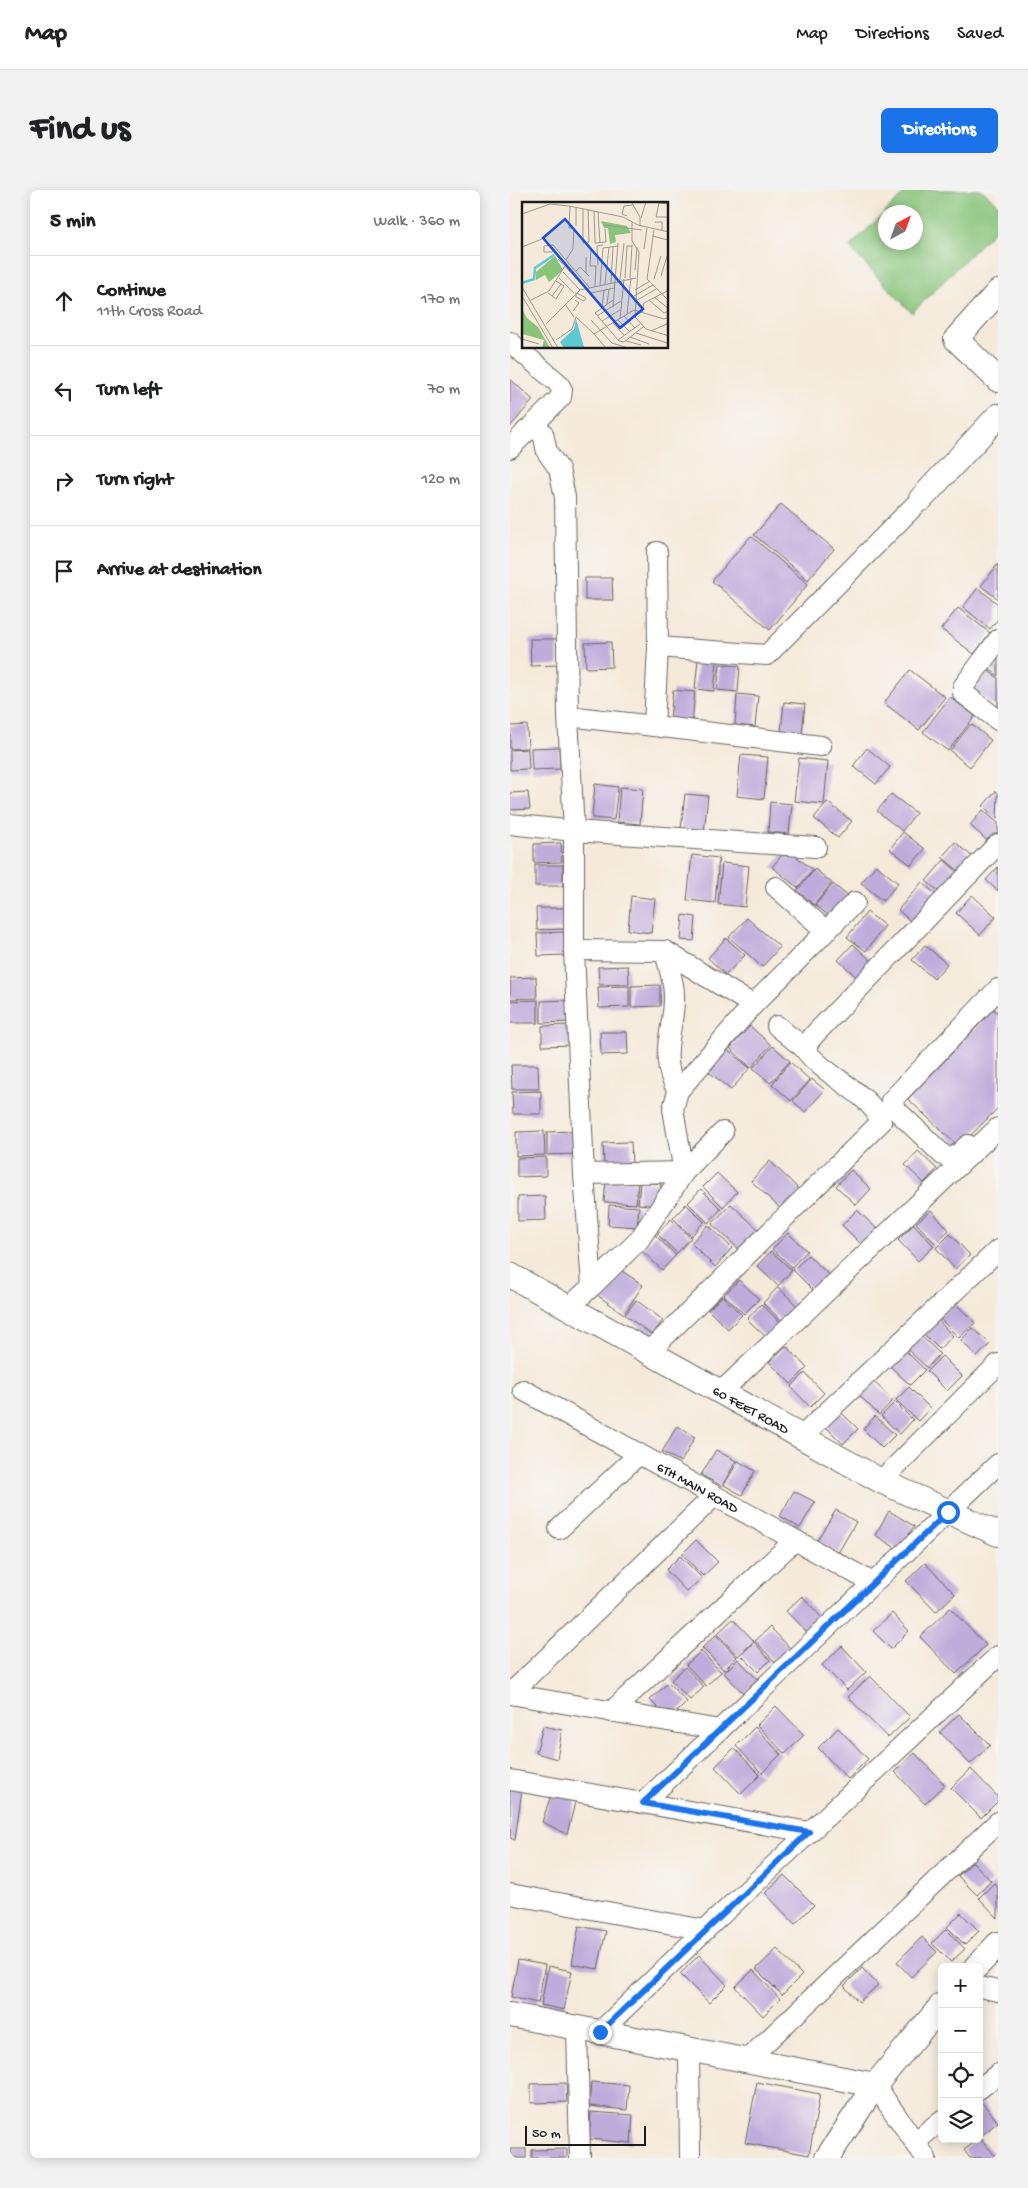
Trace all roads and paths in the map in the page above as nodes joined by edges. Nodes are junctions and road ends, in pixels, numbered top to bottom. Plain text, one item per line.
1 (998, 292) edge
2 (510, 342) edge
3 (998, 380) edge
4 (998, 416) edge
5 (526, 431) junction
6 (510, 448) edge
7 (921, 499) joint
8 (657, 552) dead end
9 (998, 640) edge
10 (658, 647) junction
11 (568, 716) junction
12 (998, 720) edge
13 (654, 726) junction
14 (821, 746) dead end
15 (510, 824) edge
16 (574, 831) junction
17 (998, 844) edge
18 (816, 847) dead end
19 (776, 887) dead end
20 (855, 902) dead end
21 (826, 931) junction
22 (574, 950) junction
23 (665, 951) junction
24 (996, 995) edge
25 (753, 1005) junction
26 (777, 1026) dead end
27 (804, 1048) junction
28 (678, 1091) junction
29 (998, 1116) edge
30 (998, 1128) edge
31 (722, 1132) dead end
32 (684, 1172) junction
33 (584, 1174) junction
34 (998, 1250) edge
35 (510, 1275) edge
36 (592, 1286) junction
37 (568, 1308) junction
38 (649, 1352) junction
39 (998, 1364) edge
40 (523, 1390) dead end
41 (721, 1392) junction
42 (801, 1437) junction
43 (639, 1454) junction
44 (998, 1464) edge
45 (881, 1481) junction
46 (714, 1496) junction
47 (948, 1512) junction
48 (559, 1529) dead end
49 (998, 1534) edge
50 (794, 1542) junction
51 (873, 1583) junction
52 (998, 1656) edge
53 (510, 1694) edge
54 (611, 1712) junction
55 (720, 1730) junction
56 (510, 1780) edge
57 (643, 1803) junction
58 (998, 1822) edge
59 (809, 1832) junction
60 (510, 1894) edge
61 (705, 1930) junction
62 (998, 1944) edge
63 (980, 1963) edge
64 (983, 1988) edge
65 (998, 1991) edge
66 (939, 2008) edge
67 (510, 2015) edge
68 (588, 2030) junction
69 (690, 2049) junction
70 (747, 2060) junction
71 (998, 2074) edge
72 (875, 2085) junction
73 (983, 2086) edge
74 (938, 2123) edge
75 (916, 2141) junction
76 (580, 2158) edge
77 (690, 2158) edge
78 (827, 2158) edge
79 (926, 2158) edge

1 - 3 street
2 - 5 street
4 - 7 street
5 - 6 street
5 - 11 street
7 - 10 street
8 - 10 street
9 - 12 street
10 - 13 street
11 - 13 street
11 - 16 street
13 - 14 street
15 - 16 street
16 - 18 street
16 - 22 street
17 - 27 street
19 - 21 street
20 - 21 street
21 - 25 street
22 - 23 street
22 - 33 street
23 - 25 street
23 - 28 street
24 - 29 street
25 - 28 street
26 - 27 street
27 - 38 street
28 - 32 street
30 - 41 street
31 - 32 street
32 - 33 street
32 - 36 street
33 - 36 street
34 - 42 street
35 - 37 street, 60 FEET ROAD
36 - 37 street
37 - 38 street, 60 FEET ROAD
38 - 41 street, 60 FEET ROAD
39 - 45 street
40 - 43 street, 6TH MAIN ROAD
41 - 42 street, 60 FEET ROAD
42 - 45 street, 60 FEET ROAD
43 - 46 street, 6TH MAIN ROAD
43 - 48 street
44 - 47 street
45 - 47 street, 60 FEET ROAD
46 - 50 street, 6TH MAIN ROAD
46 - 53 street
47 - 49 street, 60 FEET ROAD
47 - 51 street
50 - 51 street, 6TH MAIN ROAD
50 - 54 street
51 - 55 street
52 - 59 street
53 - 54 street
54 - 55 street
55 - 57 street
56 - 57 street
57 - 59 street
58 - 70 street
59 - 61 street
60 - 61 street
61 - 68 street
62 - 63 street
64 - 65 street
66 - 72 street
67 - 68 street
68 - 69 street
68 - 76 street
69 - 70 street
69 - 77 street
70 - 72 street
71 - 73 street
72 - 75 street
72 - 78 street
74 - 75 street
75 - 79 street

